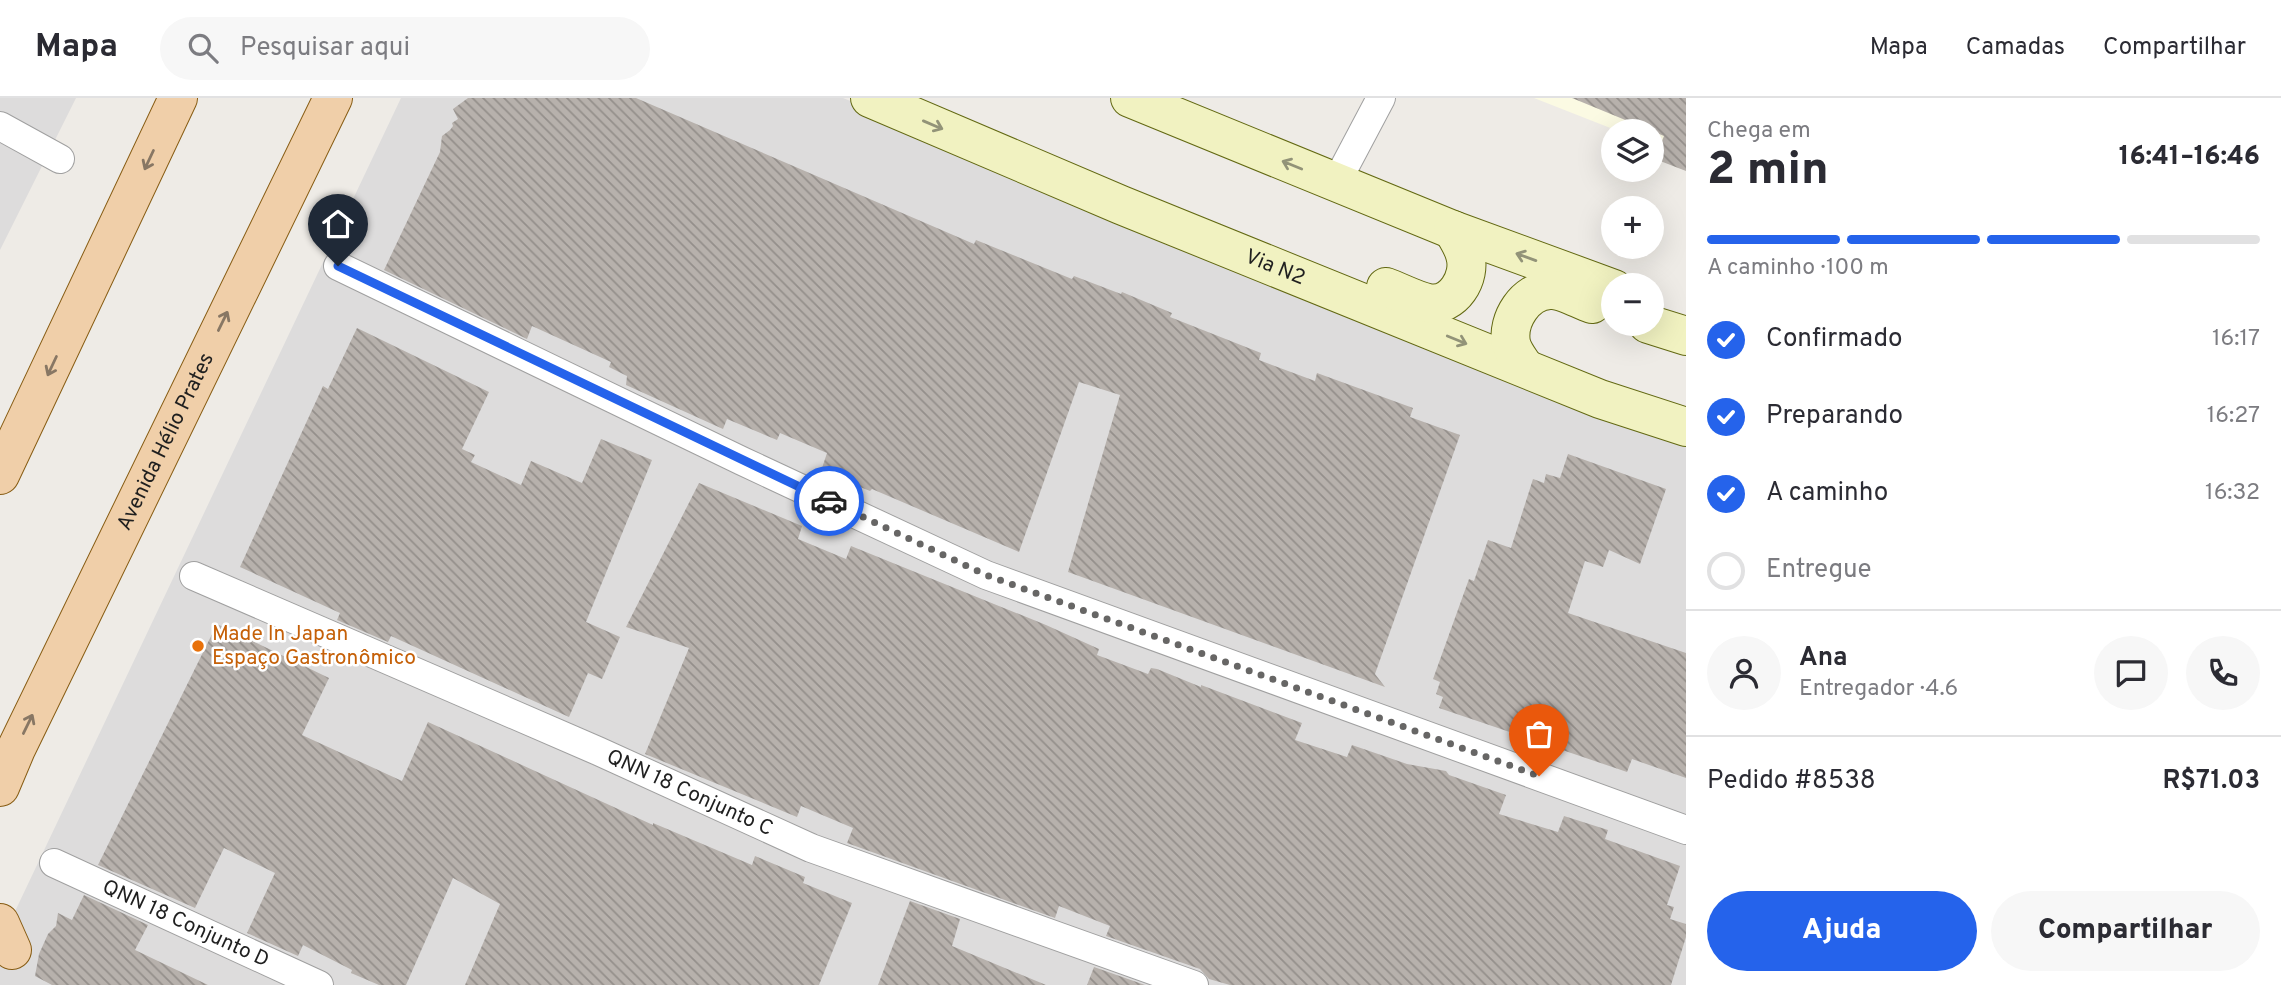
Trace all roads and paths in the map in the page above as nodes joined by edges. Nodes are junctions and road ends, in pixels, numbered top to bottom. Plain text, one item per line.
1 (178, 98) edge
2 (333, 98) edge
3 (870, 98) edge
4 (1130, 98) edge
5 (1381, 98) edge
6 (0, 127) edge
7 (60, 159) dead end
8 (1336, 183) junction
9 (1121, 205) junction
10 (1453, 230) junction
11 (338, 266) dead end
12 (1601, 284) edge
13 (1664, 306) edge
14 (1601, 307) edge
15 (1686, 313) edge
16 (1664, 329) edge
17 (1686, 336) edge
18 (1524, 367) junction
19 (1686, 426) edge
20 (0, 475) edge
21 (194, 576) dead end
22 (0, 787) edge
23 (1686, 830) edge
24 (54, 863) dead end
25 (318, 985) edge
26 (1194, 985) edge

1 -> 20 main road
22 -> 2 main road, Avenida Hélio Prates
3 -> 9 main road, Via N2
8 -> 4 main road
5 - 8 street
6 - 7 street
8 - 10 main road
9 - 10 main road
9 -> 18 main road, Via N2
12 -> 10 main road
11 - 23 street
13 - 15 main road
14 - 18 main road
16 - 17 main road
18 - 19 main road, Via N2
21 - 26 street, QNN 18 Conjunto C
24 - 25 street, QNN 18 Conjunto D

